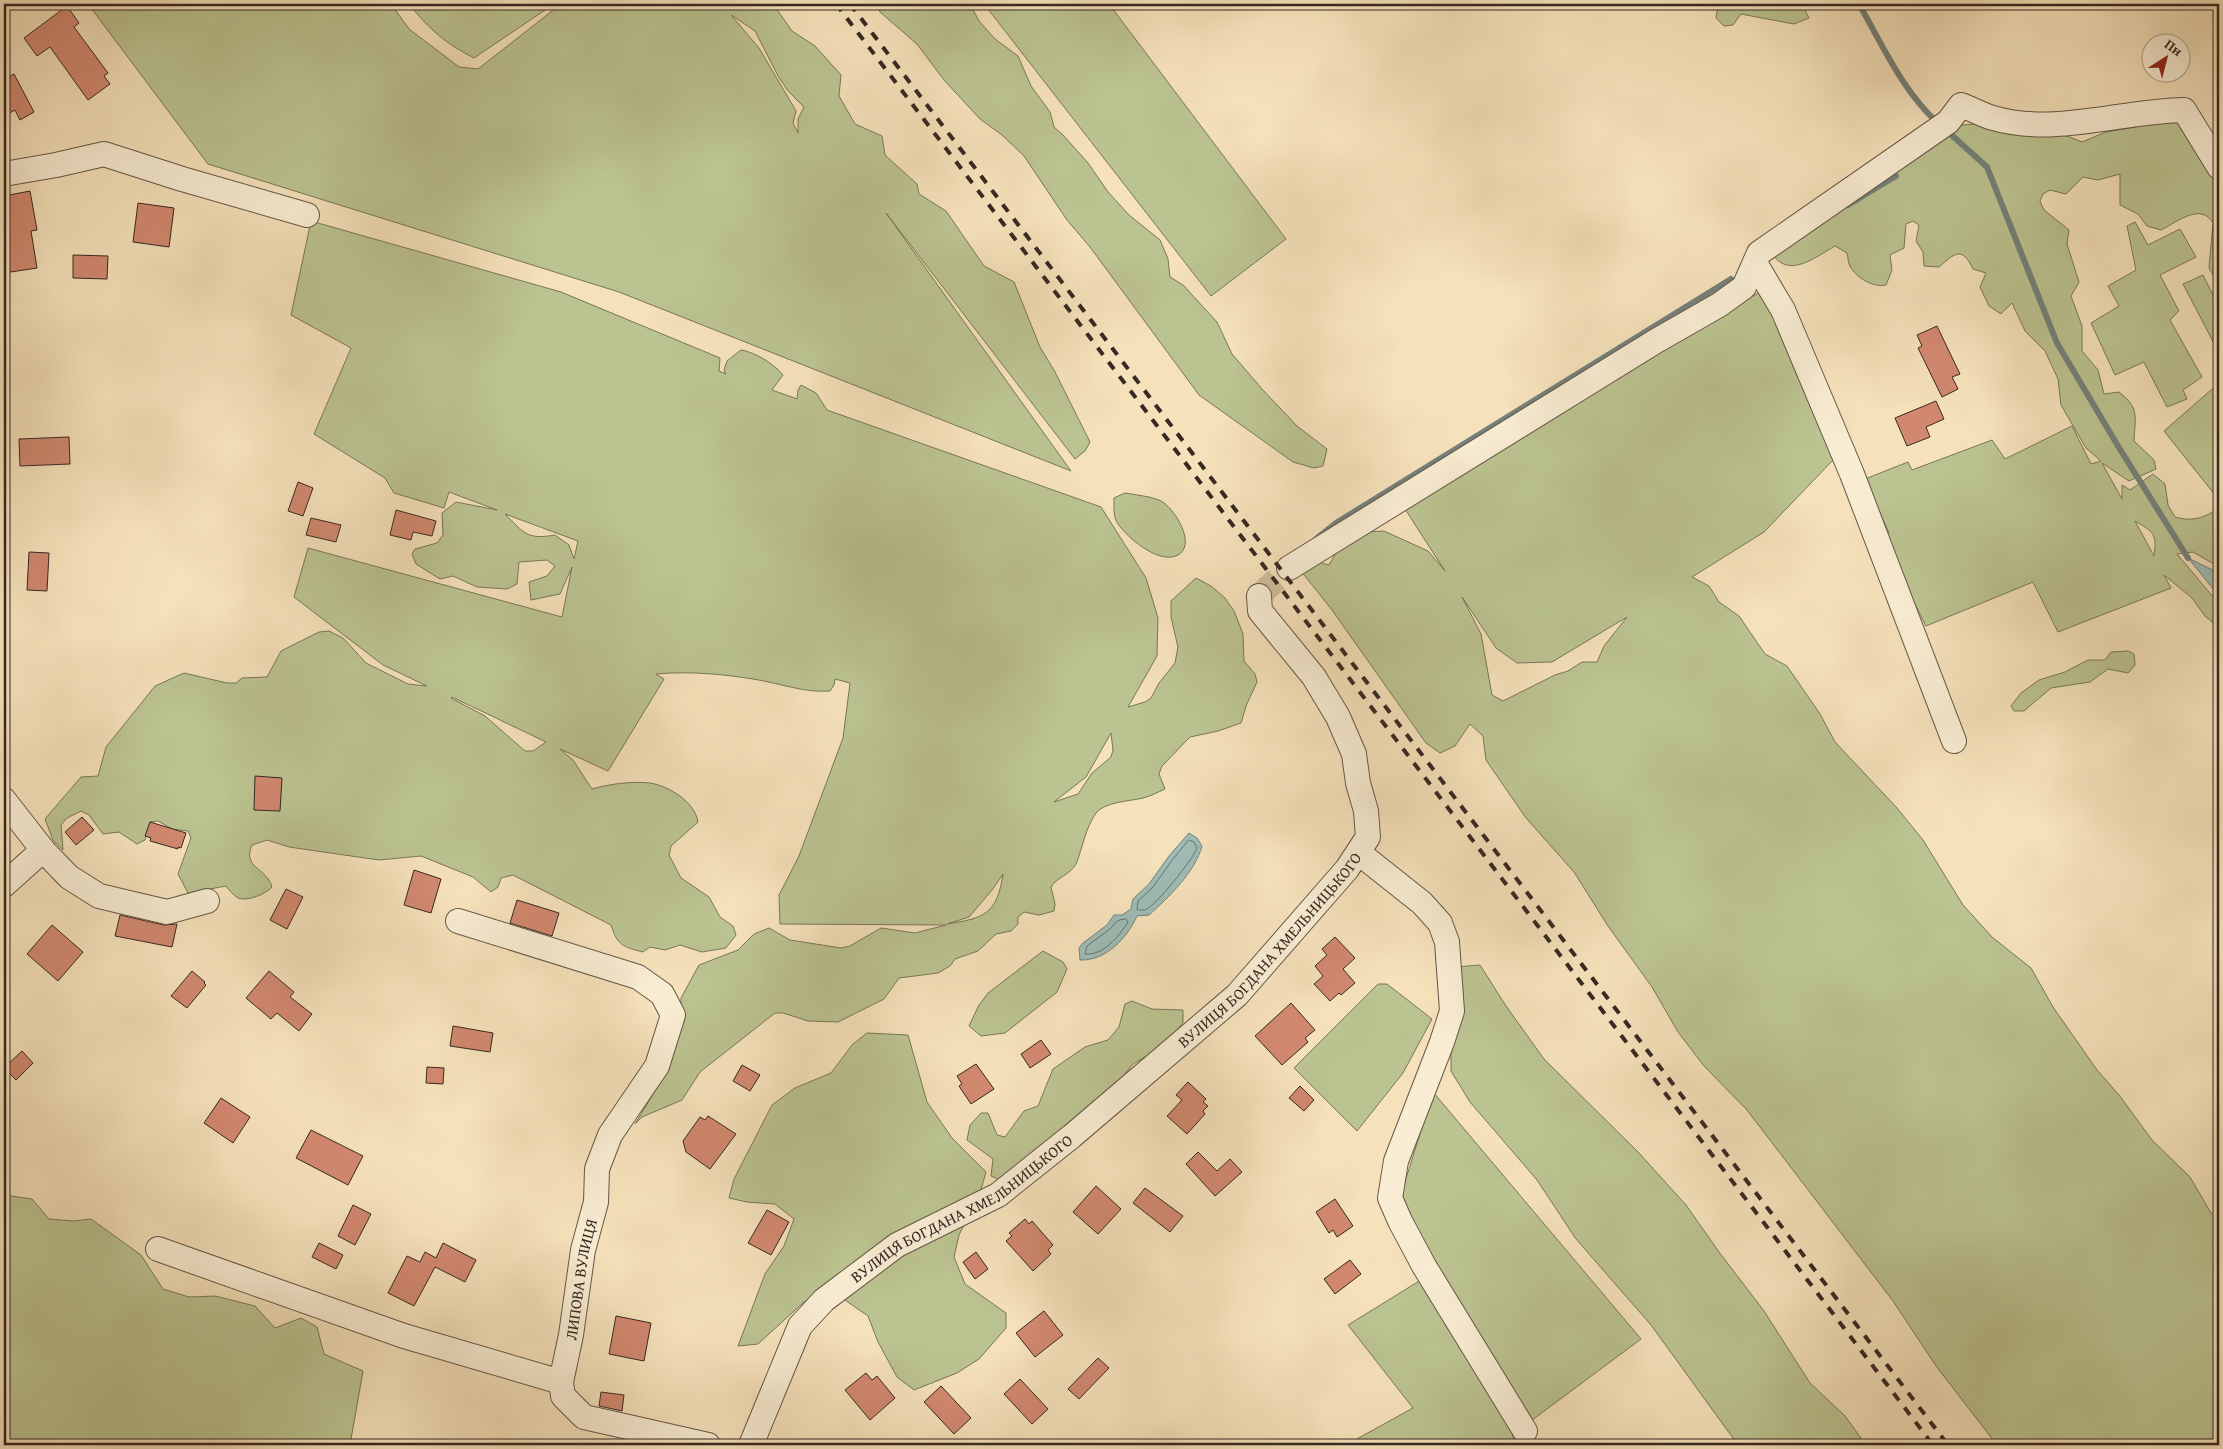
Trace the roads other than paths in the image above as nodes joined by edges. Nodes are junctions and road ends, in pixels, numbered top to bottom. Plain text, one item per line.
1 (2219, 166) edge
2 (4, 174) edge
3 (307, 215) dead end
4 (1755, 263) junction
5 (1289, 568) tunnel mouth
6 (1259, 596) dead end
7 (1954, 741) dead end
8 (4, 800) edge
9 (43, 850) junction
10 (1359, 853) junction
11 (4, 884) edge
12 (207, 901) dead end
13 (458, 920) dead end
14 (158, 1249) dead end
15 (561, 1382) junction
16 (1525, 1431) dead end
17 (708, 1445) edge
18 (751, 1445) edge

1 - 4 street
2 - 3 street
4 - 5 street
4 - 7 street
6 - 10 street
8 - 9 street
9 - 11 street
9 - 12 street
10 - 16 street, ВУЛИЦЯ БОГДАНА ХМЕЛЬНИЦЬКОГО
10 - 18 street, ВУЛИЦЯ БОГДАНА ХМЕЛЬНИЦЬКОГО
13 - 15 street, ЛИПОВА ВУЛИЦЯ
14 - 15 street
15 - 17 street

